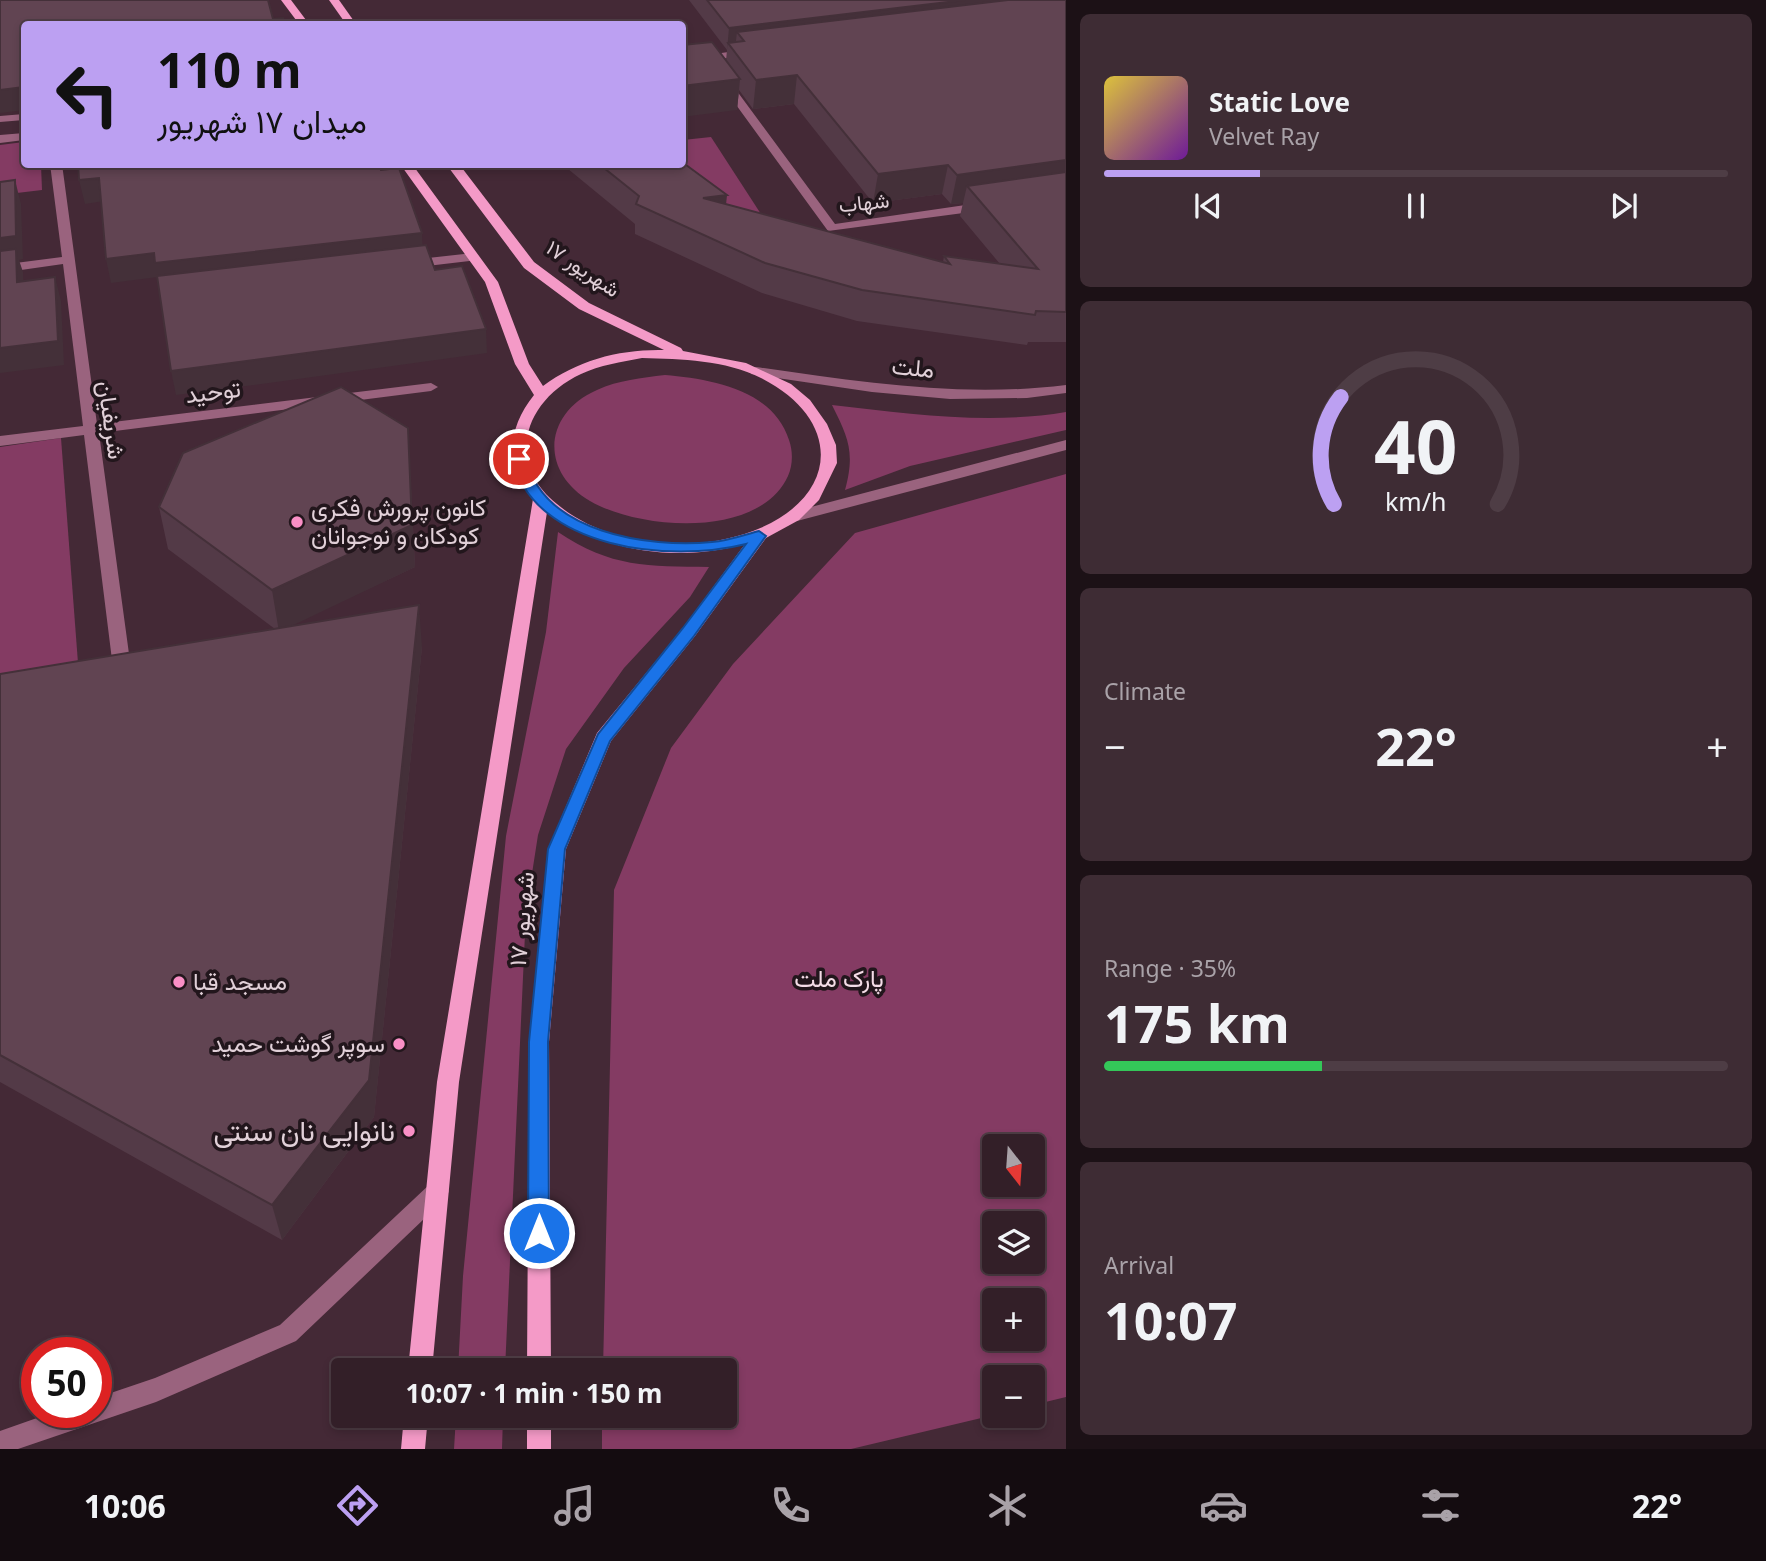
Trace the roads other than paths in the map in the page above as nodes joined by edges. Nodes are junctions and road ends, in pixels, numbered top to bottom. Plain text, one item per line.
1 (286, 0) edge
2 (334, 0) edge
3 (302, 21) edge
4 (349, 21) edge
5 (762, 51) edge
6 (21, 117) edge
7 (0, 119) edge
8 (21, 137) edge
9 (0, 139) edge
10 (56, 168) edge
11 (410, 168) edge
12 (455, 168) edge
13 (997, 204) edge
14 (473, 257) junction
15 (66, 260) junction
16 (390, 266) edge
17 (0, 269) edge
18 (683, 354) junction
19 (755, 370) junction
20 (431, 387) dead end
21 (1066, 389) edge
22 (541, 394) junction
23 (90, 430) junction
24 (0, 441) edge
25 (1066, 445) edge
26 (541, 499) junction
27 (797, 516) junction
28 (759, 536) junction
29 (117, 682) edge
30 (438, 1191) junction
31 (421, 1358) edge
32 (539, 1358) edge
33 (112, 1405) edge
34 (44, 1428) edge
35 (415, 1428) edge
36 (539, 1428) edge
37 (0, 1443) edge
38 (413, 1449) edge
39 (539, 1449) edge

1 - 3 main road
2 - 4 main road
5 - 13 street, شهاب
6 - 7 street
8 - 9 street
10 - 15 street, شریفیان
11 - 14 main road
12 - 18 main road, ۱۷ شهریور
14 - 16 street
14 - 22 main road
15 - 17 street
15 - 23 street, شریفیان
18 - 19 main road
18 - 22 main road
19 - 21 street, ملت
19 - 27 main road
20 - 23 street, توحید
22 - 26 main road
23 - 24 street, توحید
23 - 29 street, شریفیان
25 - 27 street
26 - 28 main road
26 - 30 main road, ۱۷ شهریور
27 - 28 main road
28 - 32 main road, ۱۷ شهریور
30 - 31 main road, ۱۷ شهریور
30 - 33 street
34 - 37 street
35 - 38 main road
36 - 39 main road

